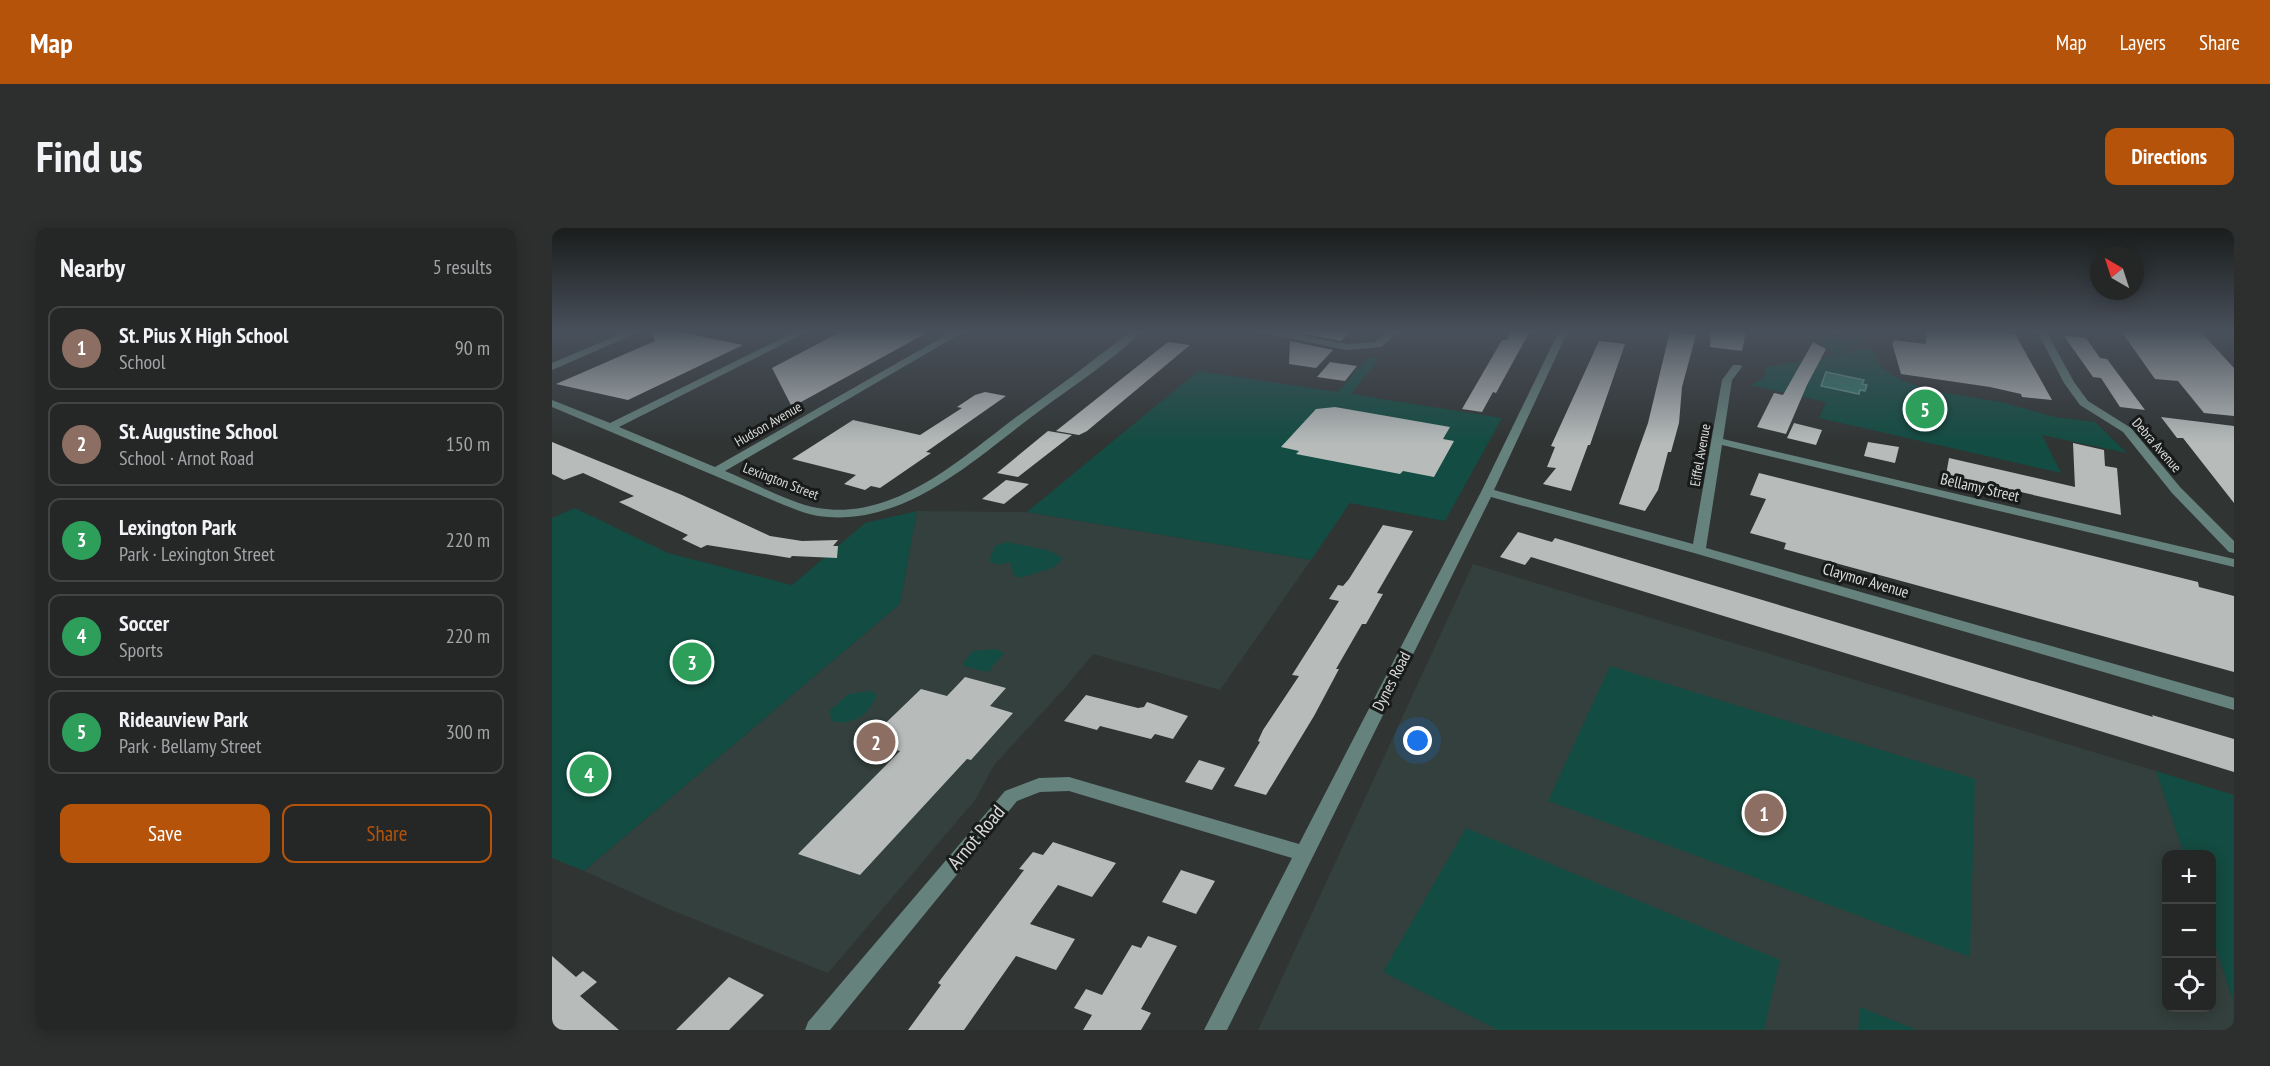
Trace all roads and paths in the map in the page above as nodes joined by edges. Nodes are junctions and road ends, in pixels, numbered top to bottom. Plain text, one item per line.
1 (731, 368) edge
2 (897, 368) edge
3 (1089, 368) edge
4 (1546, 368) edge
5 (1736, 368) edge
6 (2060, 368) edge
7 (552, 403) edge
8 (609, 428) junction
9 (1718, 441) junction
10 (715, 472) junction
11 (1487, 492) junction
12 (2234, 549) edge
13 (1699, 550) junction
14 (2234, 563) edge
15 (2234, 704) edge
16 (1303, 853) junction
17 (816, 1030) edge
18 (1215, 1030) edge

1 - 8 street
2 - 10 street, Hudson Avenue
3 - 10 street, Lexington Street
4 - 11 street, Dynes Road
5 - 9 street, Eiffel Avenue
6 - 12 street, Debra Avenue
7 - 8 street, Lexington Street
8 - 10 street, Lexington Street
9 - 13 street, Eiffel Avenue
9 - 14 street, Bellamy Street
11 - 13 street, Claymor Avenue
11 - 16 street, Dynes Road
13 - 15 street, Claymor Avenue
16 - 17 street, Arnot Road
16 - 18 street, Dynes Road

